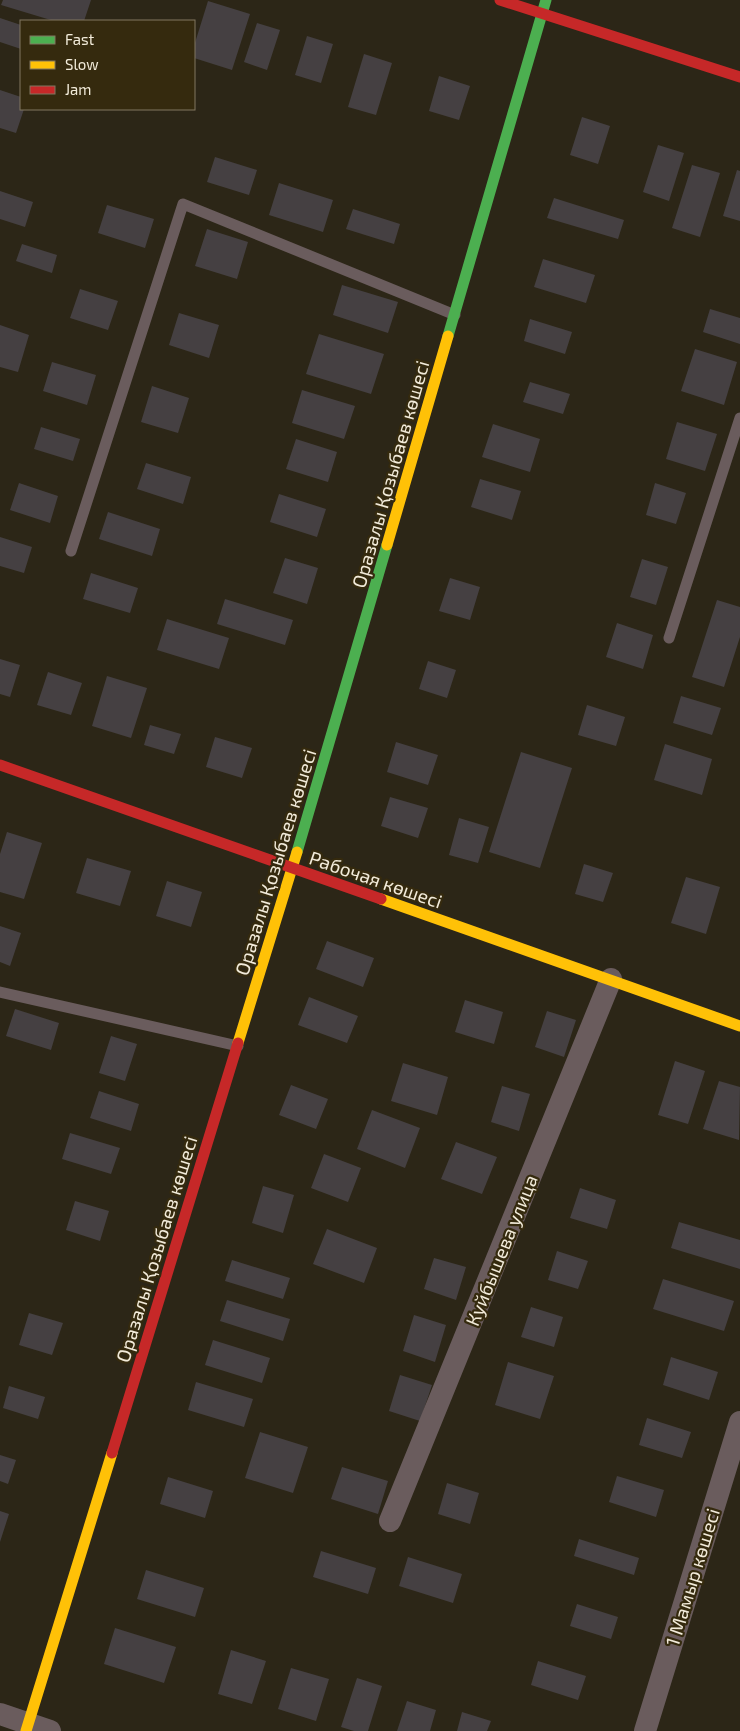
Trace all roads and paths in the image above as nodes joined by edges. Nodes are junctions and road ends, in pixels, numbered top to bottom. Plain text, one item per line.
1 (500, 0) edge
2 (546, 0) edge
3 (542, 14) junction
4 (740, 77) edge
5 (455, 315) junction
6 (740, 418) edge
7 (71, 550) dead end
8 (669, 638) dead end
9 (0, 765) edge
10 (292, 868) junction
11 (611, 979) junction
12 (0, 992) edge
13 (740, 1026) edge
14 (238, 1046) junction
15 (740, 1422) edge
16 (390, 1521) dead end
17 (0, 1714) edge
18 (27, 1728) edge
19 (50, 1731) edge
20 (644, 1731) edge

1 - 3 street
2 - 3 street, Оразалы Қозыбаев көшесі
3 - 4 street
3 - 5 street, Оразалы Қозыбаев көшесі
5 - 7 lane
5 - 10 street, Оразалы Қозыбаев көшесі
6 - 8 lane
9 - 10 street, Рабочая көшесі
10 - 11 street, Рабочая көшесі
10 - 14 street, Оразалы Қозыбаев көшесі
11 - 13 street, Рабочая көшесі
11 - 16 street, Куйбышева улица
12 - 14 lane
14 - 18 street, Оразалы Қозыбаев көшесі
15 - 20 street, 1 Мамыр көшесі
17 - 18 street
18 - 19 street

